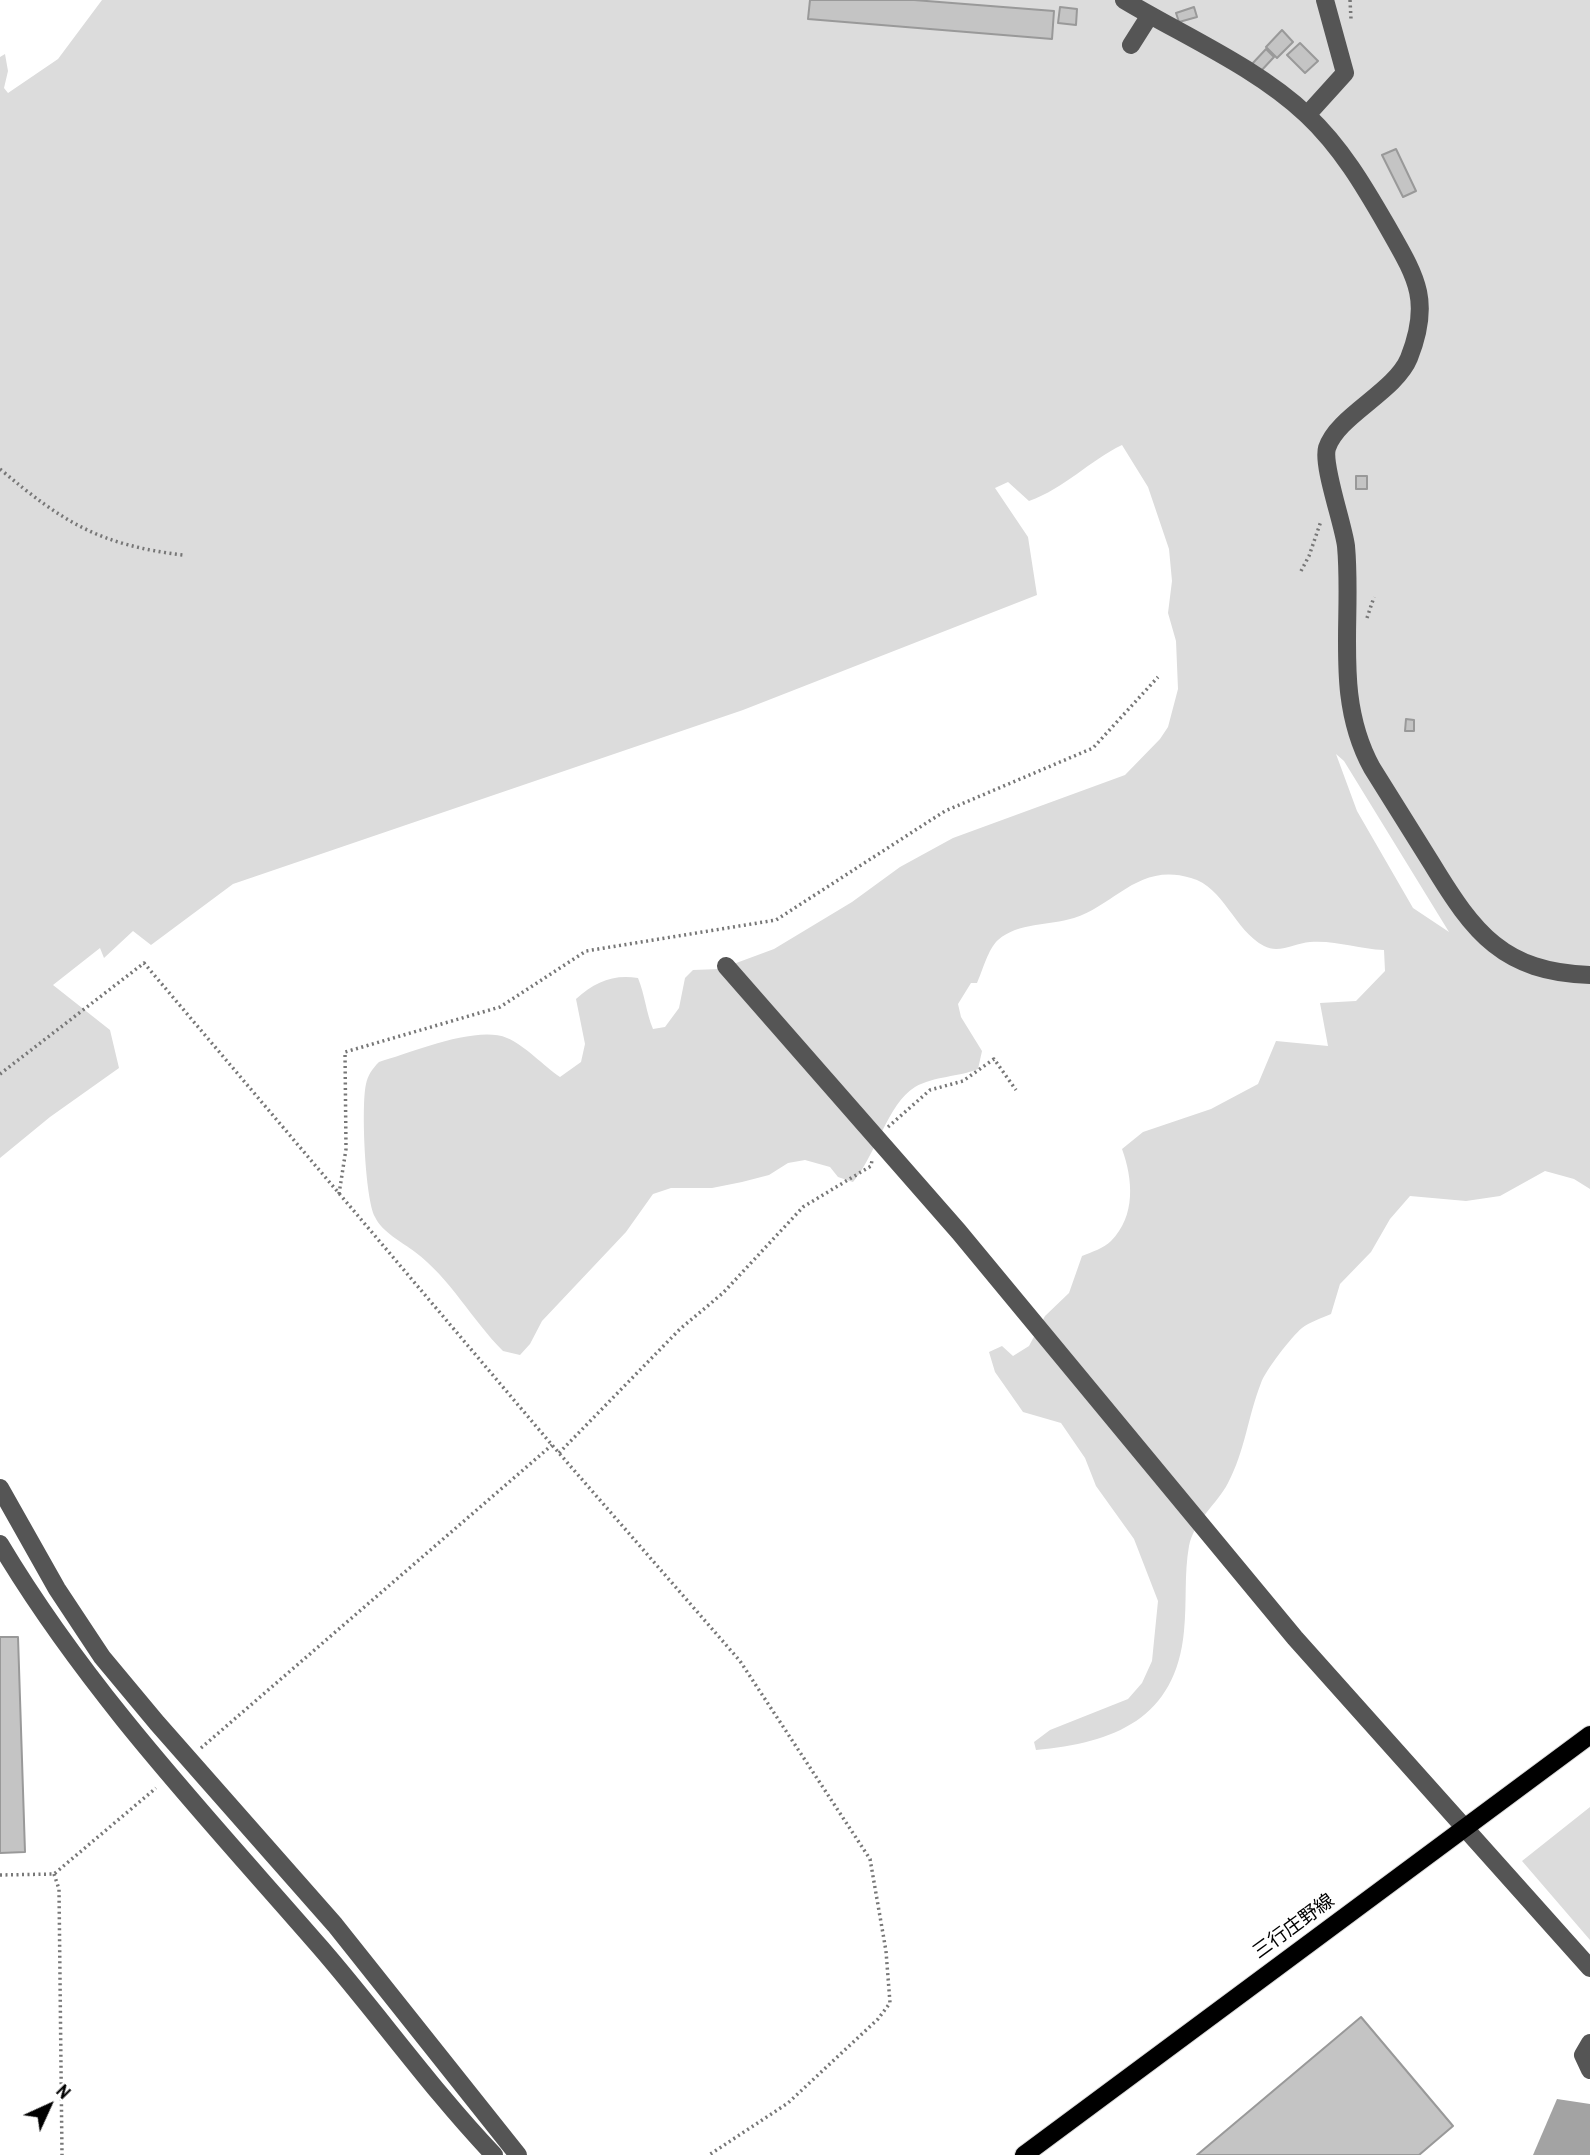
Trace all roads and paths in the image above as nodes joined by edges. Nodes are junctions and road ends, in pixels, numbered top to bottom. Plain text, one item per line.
1 (1124, 0) edge
2 (1325, 0) edge
3 (1150, 15) junction
4 (1131, 45) dead end
5 (1307, 115) junction
6 (0, 469) edge
7 (1321, 521) dead end
8 (183, 555) dead end
9 (1301, 570) dead end
10 (1158, 677) dead end
11 (726, 966) dead end
12 (1590, 975) edge
13 (0, 1074) edge
14 (1016, 1090) dead end
15 (876, 1139) junction
16 (339, 1194) junction
17 (552, 1445) junction
18 (559, 1453) junction
19 (0, 1488) edge
20 (0, 1544) edge
21 (1590, 1735) edge
22 (190, 1758) junction
23 (169, 1777) junction
24 (1466, 1827) junction
25 (54, 1874) junction
26 (0, 1875) edge
27 (1590, 1968) edge
28 (1590, 2043) edge
29 (1590, 2070) edge
30 (62, 2155) edge
31 (494, 2155) edge
32 (518, 2155) edge
33 (709, 2155) edge
34 (1024, 2155) edge

1 - 3 street
2 - 5 street
3 - 4 street
3 - 5 street
5 - 12 street
6 - 8 path
7 - 9 path
10 - 16 path
11 - 15 street
13 - 16 path
14 - 15 path
15 - 18 path
15 - 24 street
16 - 17 path
17 - 18 path
17 - 22 path
18 - 33 path
19 - 22 street
20 - 23 street
21 - 24 main road, 三行庄野線
22 - 32 street
23 - 25 path
23 - 31 street
24 - 27 street
24 - 34 main road, 三行庄野線
25 - 26 path
25 - 30 path
28 - 29 street

